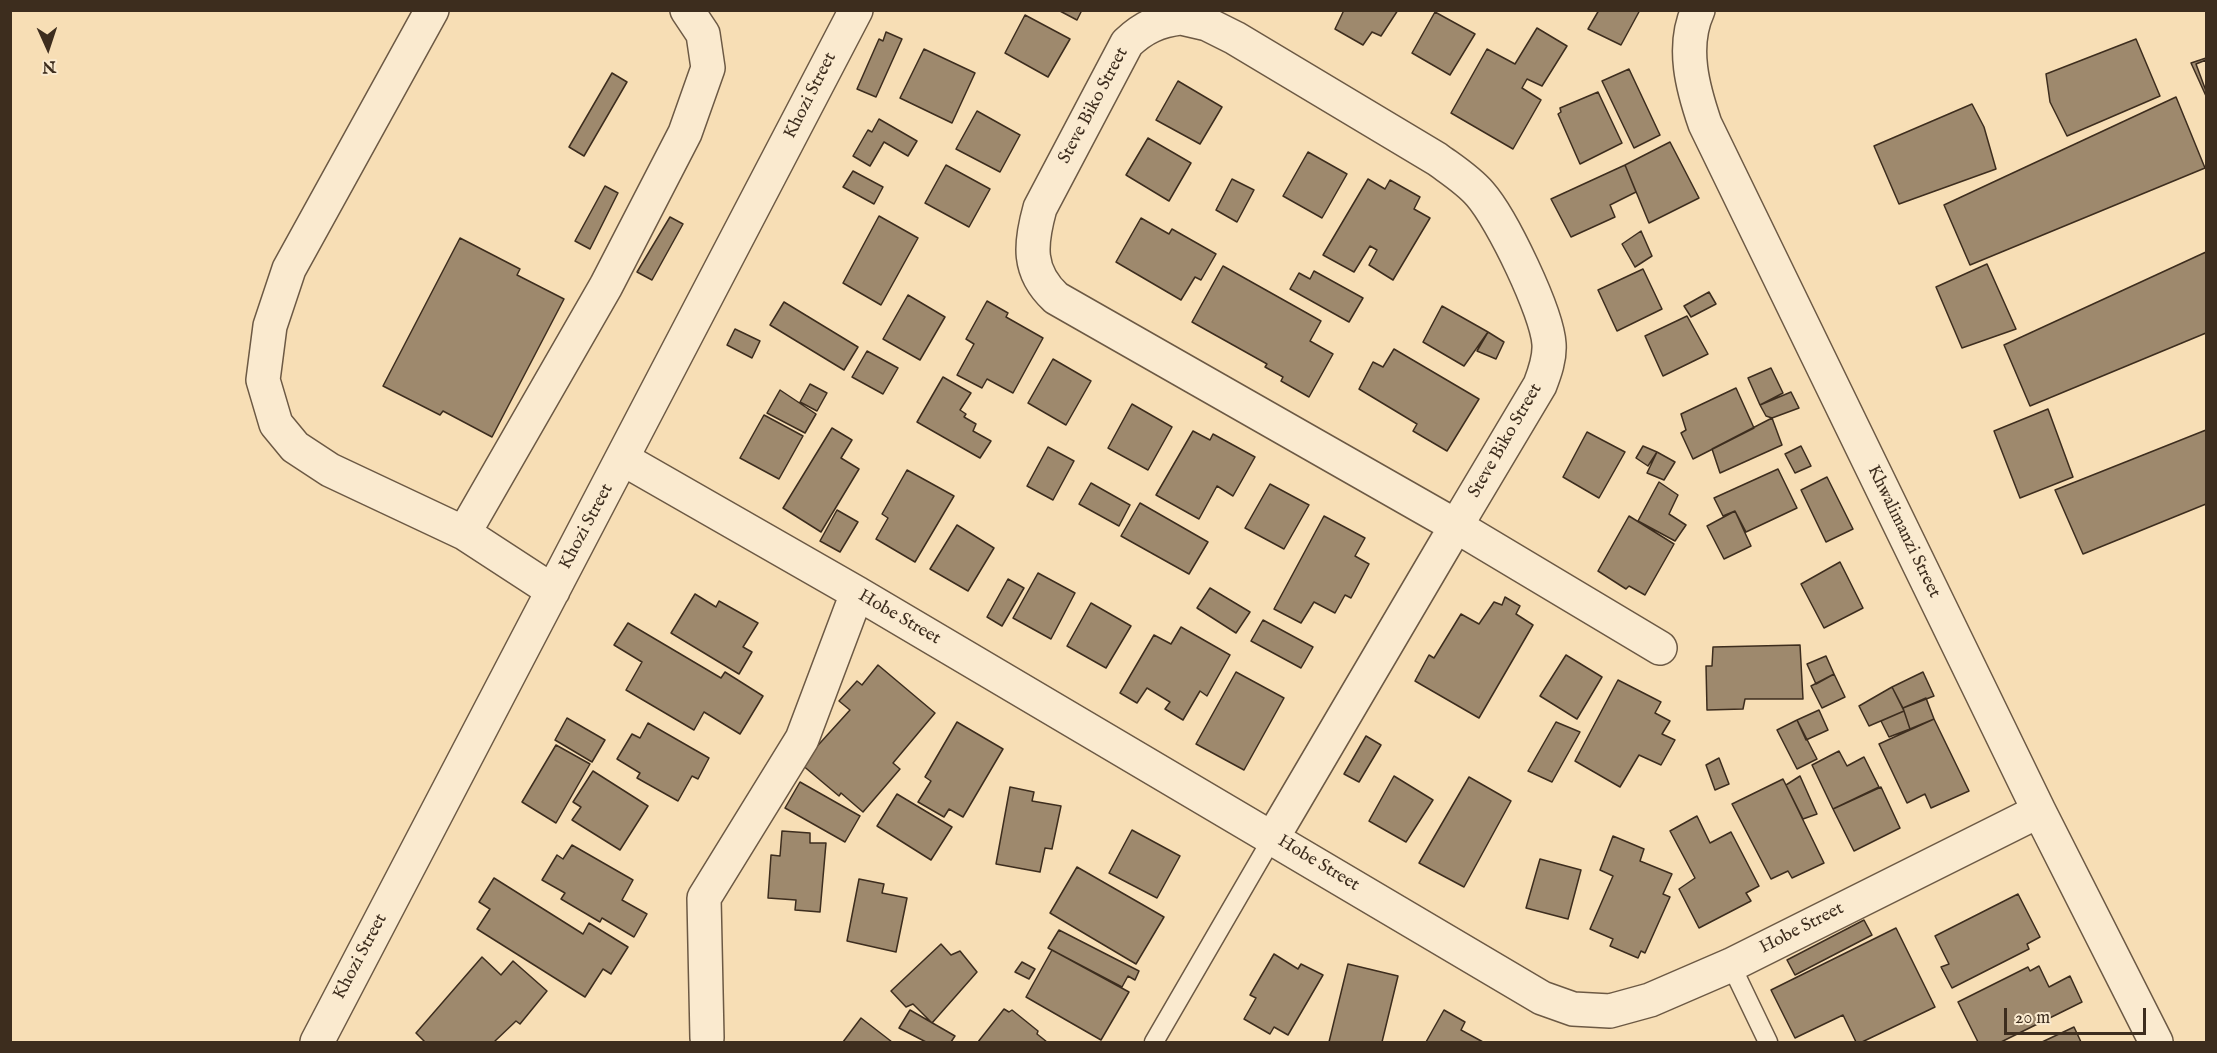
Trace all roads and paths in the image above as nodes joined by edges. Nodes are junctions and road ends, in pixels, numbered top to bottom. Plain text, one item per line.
1 (432, 10) edge
2 (687, 10) edge
3 (856, 10) edge
4 (1698, 10) edge
5 (623, 459) junction
6 (1456, 526) junction
7 (464, 533) junction
8 (553, 591) junction
9 (857, 593) junction
10 (1660, 648) dead end
11 (2038, 811) junction
12 (1273, 837) junction
13 (1731, 965) junction
14 (707, 1038) dead end
15 (317, 1042) edge
16 (1154, 1042) edge
17 (1768, 1042) edge
18 (2156, 1042) edge

1 - 7 street
2 - 7 street
3 - 5 street, Khozi Street
4 - 11 street, Khwalimanzi Street
5 - 8 street, Khozi Street
5 - 9 street, Hobe Street
6 - 6 street, Steve Biko Street
6 - 10 street, Steve Biko Street
6 - 12 street, Steve Biko Street
7 - 8 street
8 - 15 street, Khozi Street
9 - 12 street, Hobe Street
9 - 14 street
11 - 13 street, Hobe Street
11 - 18 street, Khwalimanzi Street
12 - 13 street, Hobe Street
12 - 16 lane
13 - 17 lane

